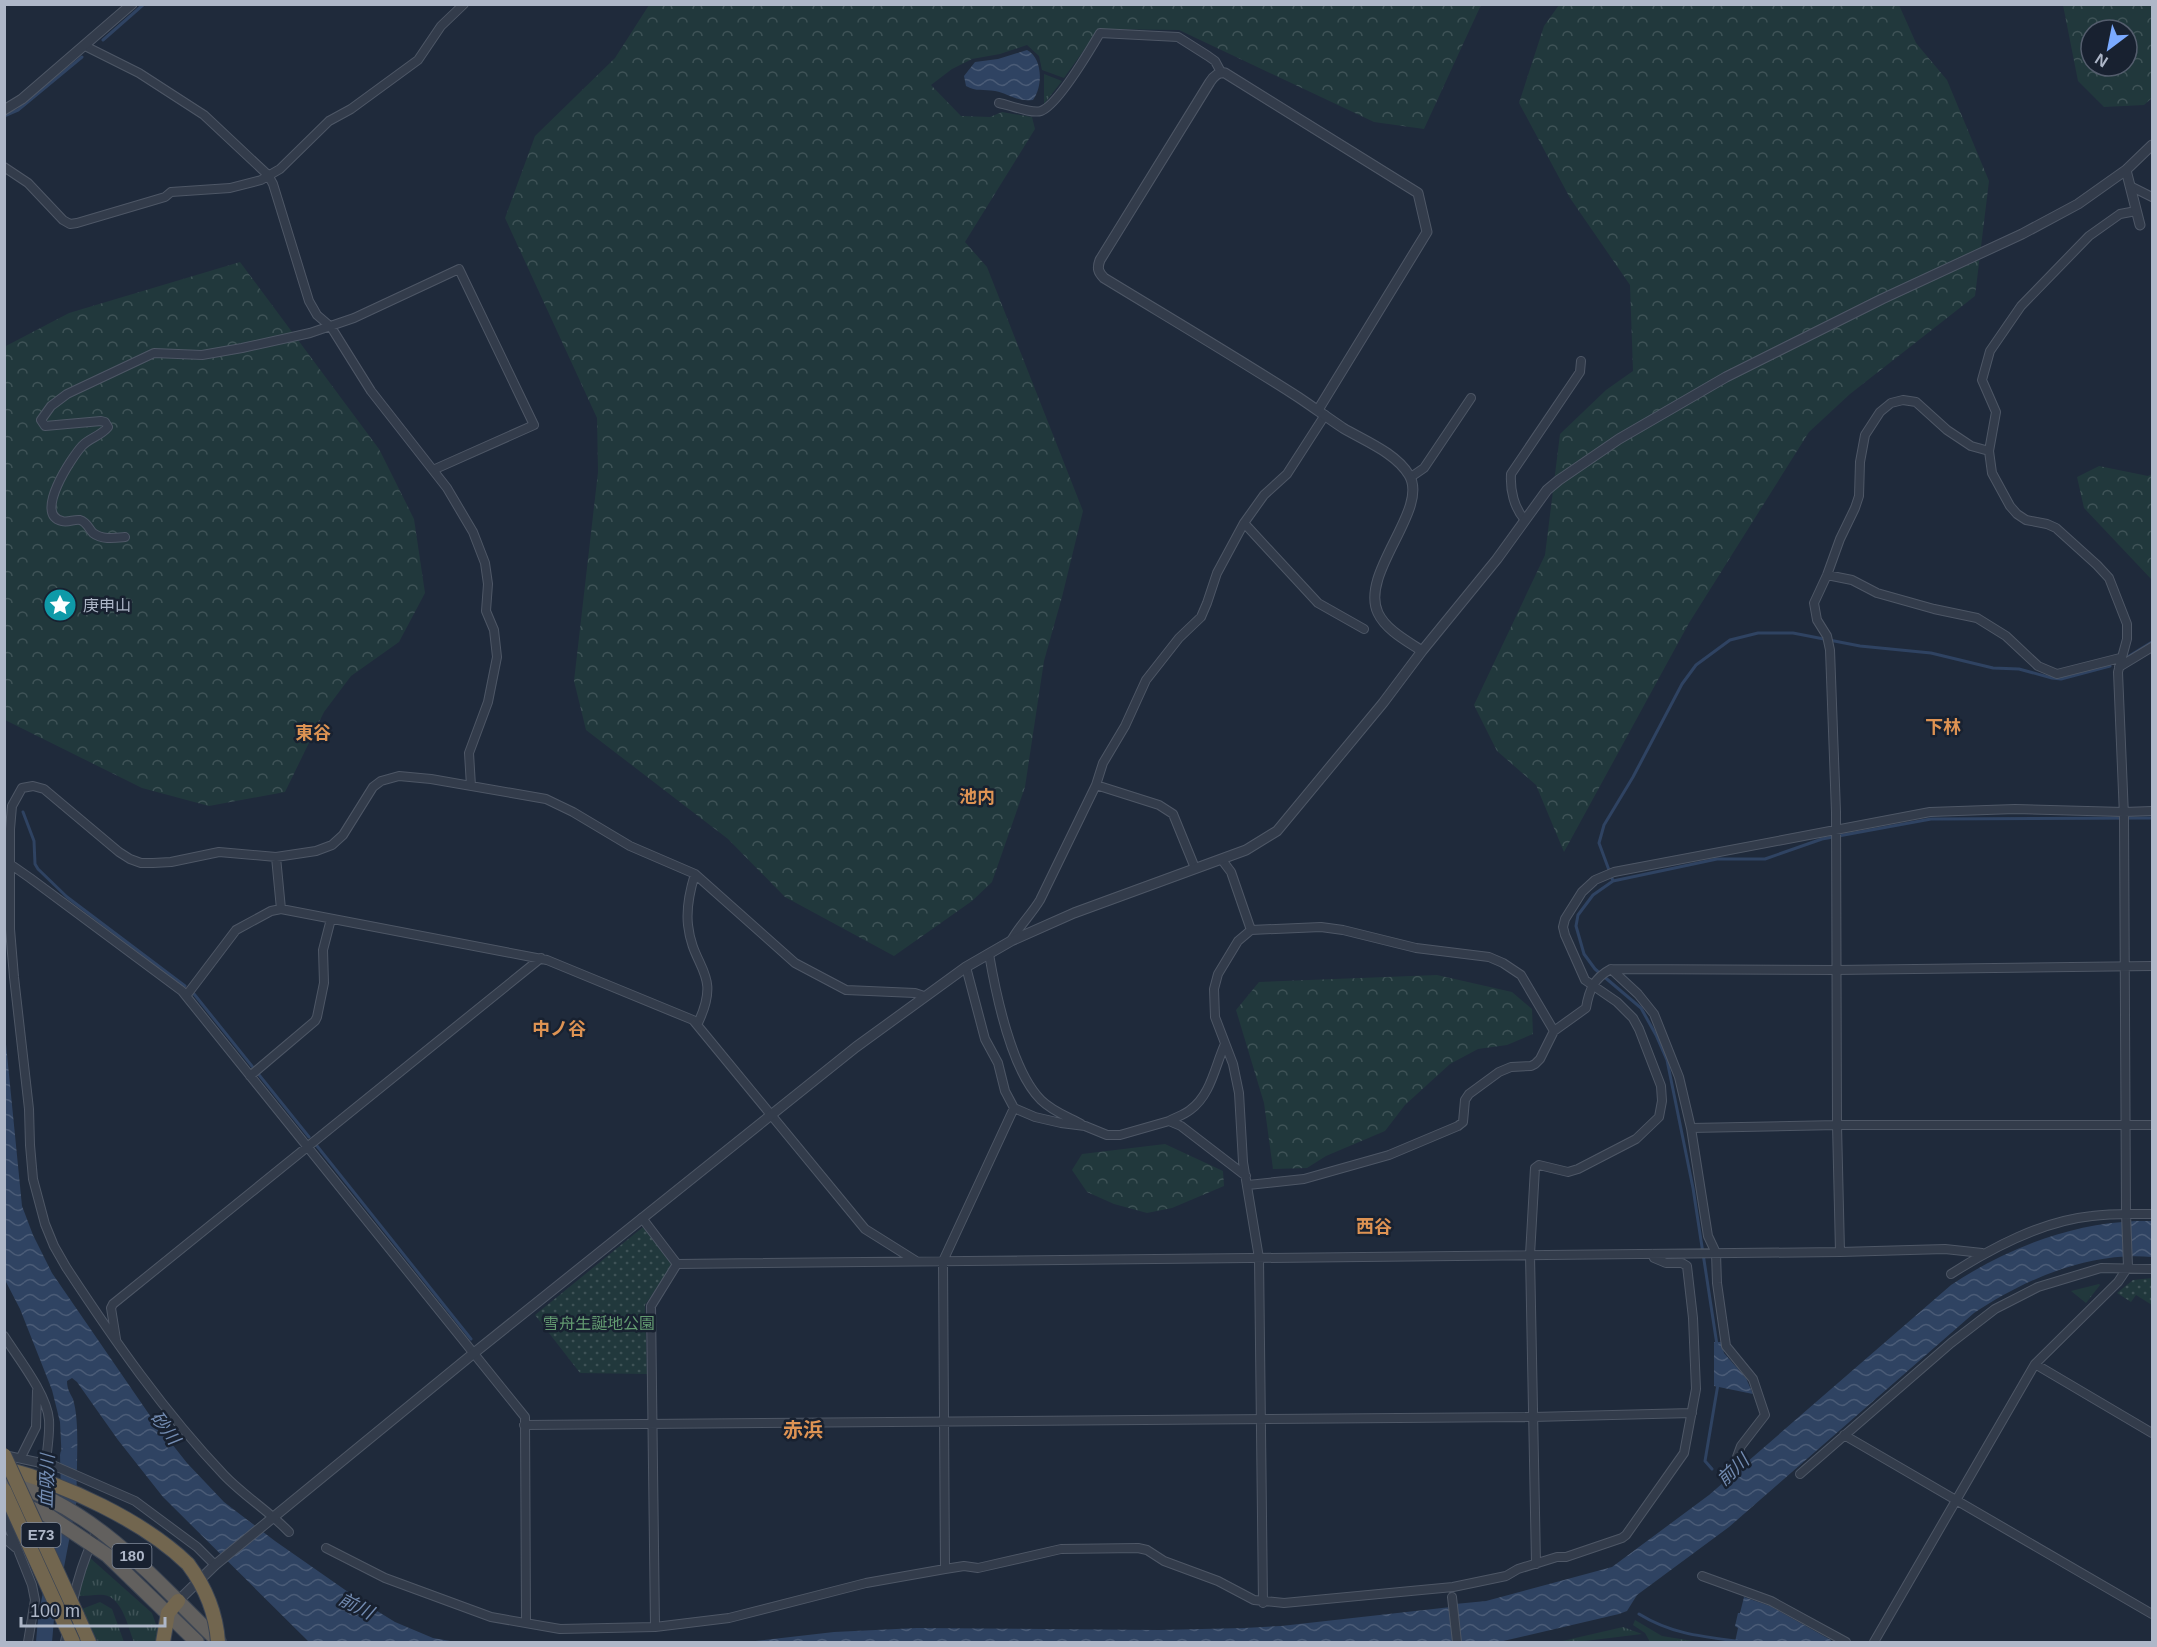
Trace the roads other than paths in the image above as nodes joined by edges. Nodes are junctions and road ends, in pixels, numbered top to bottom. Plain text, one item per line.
1 (132, 4) edge
2 (464, 4) edge
3 (85, 46) junction
4 (1221, 72) junction
5 (999, 103) dead end
6 (4, 110) edge
7 (2152, 145) edge
8 (4, 166) edge
9 (2126, 170) junction
10 (268, 175) junction
11 (2130, 186) junction
12 (2152, 197) edge
13 (2136, 211) junction
14 (2140, 225) dead end
15 (331, 327) junction
16 (1581, 361) dead end
17 (1471, 398) dead end
18 (1321, 412) junction
19 (1989, 451) junction
20 (433, 470) junction
21 (1411, 477) junction
22 (1525, 520) junction
23 (1244, 523) junction
24 (125, 537) dead end
25 (1827, 575) junction
26 (1364, 628) dead end
27 (2152, 647) edge
28 (1422, 651) junction
29 (2120, 658) junction
30 (2119, 667) junction
31 (1096, 785) junction
32 (471, 786) junction
33 (2152, 811) edge
34 (2124, 817) junction
35 (1836, 835) junction
36 (276, 857) junction
37 (1222, 860) junction
38 (7, 865) edge
39 (1195, 868) junction
40 (695, 874) junction
41 (281, 909) junction
42 (332, 919) junction
43 (1251, 930) junction
44 (1011, 942) junction
45 (989, 954) junction
46 (541, 958) junction
47 (2152, 966) edge
48 (966, 967) junction
49 (2124, 967) junction
50 (1609, 970) junction
51 (1836, 970) junction
52 (1595, 983) junction
53 (186, 996) junction
54 (924, 996) junction
55 (698, 1023) junction
56 (1554, 1031) junction
57 (1225, 1044) junction
58 (254, 1073) junction
59 (1014, 1108) junction
60 (771, 1116) junction
61 (1169, 1121) junction
62 (1837, 1125) junction
63 (2152, 1125) edge
64 (1085, 1126) junction
65 (2125, 1126) junction
66 (1691, 1128) junction
67 (308, 1148) junction
68 (1247, 1180) junction
69 (2152, 1214) edge
70 (2126, 1215) junction
71 (642, 1218) junction
72 (1839, 1252) junction
73 (1712, 1253) junction
74 (1982, 1253) junction
75 (1652, 1254) junction
76 (1530, 1255) junction
77 (1259, 1258) junction
78 (943, 1261) junction
79 (917, 1262) junction
80 (677, 1264) junction
81 (2128, 1264) junction
82 (2152, 1269) edge
83 (1951, 1274) dead end
84 (4, 1336) edge
85 (117, 1340) junction
86 (474, 1353) junction
87 (2035, 1365) junction
88 (37, 1389) junction
89 (1692, 1413) junction
90 (1533, 1417) junction
91 (1262, 1418) junction
92 (944, 1422) junction
93 (652, 1424) junction
94 (524, 1425) junction
95 (2152, 1433) edge
96 (1844, 1435) junction
97 (4, 1455) edge
98 (22, 1455) dead end
99 (1737, 1457) dead end
100 (46, 1463) junction
101 (4, 1468) edge
102 (1800, 1474) dead end
103 (4, 1482) edge
104 (4, 1490) edge
105 (4, 1497) edge
106 (1957, 1500) junction
107 (4, 1515) edge
108 (273, 1517) junction
109 (98, 1529) junction
110 (289, 1532) dead end
111 (4, 1538) edge
112 (91, 1543) junction
113 (326, 1548) dead end
114 (17, 1549) junction
115 (216, 1564) junction
116 (1536, 1564) junction
117 (945, 1569) junction
118 (1702, 1576) dead end
119 (1453, 1599) dead end
120 (178, 1601) junction
121 (1263, 1602) junction
122 (2152, 1614) edge
123 (171, 1617) junction
124 (526, 1623) junction
125 (655, 1627) junction
126 (82, 1641) edge
127 (28, 1642) edge
128 (65, 1642) edge
129 (163, 1642) edge
130 (171, 1642) edge
131 (196, 1642) edge
132 (219, 1642) edge
133 (1457, 1642) edge
134 (1846, 1642) edge
135 (1874, 1642) edge

1 - 3 street
2 - 10 street
3 - 6 street
3 - 10 street
4 - 5 street
4 - 18 street
4 - 18 street
7 - 9 street
8 - 10 street
9 - 11 street
9 - 22 street
10 - 15 street
11 - 12 street
11 - 13 street
13 - 14 street
13 - 19 street
15 - 20 street
15 - 20 street
15 - 24 street
16 - 22 street
17 - 21 street
18 - 21 street
18 - 23 street
19 - 25 street
19 - 29 street
20 - 32 street
21 - 28 street
22 - 28 street
23 - 26 street
23 - 31 street
25 - 29 street
25 - 35 street
27 - 30 street
28 - 37 street
29 - 30 street
30 - 34 street
31 - 39 street
31 - 44 street
32 - 36 street
32 - 40 street
33 - 34 street
34 - 35 street
34 - 49 street
35 - 51 street
35 - 52 street
36 - 38 street
36 - 41 street
37 - 39 street
37 - 43 street
38 - 53 street
38 - 85 street
39 - 44 street
40 - 54 street
40 - 55 street
41 - 42 street
41 - 53 street
42 - 46 street
42 - 58 street
43 - 56 street
43 - 57 street
44 - 45 street
45 - 48 street
45 - 64 street
46 - 55 street
46 - 67 street
47 - 49 street
48 - 54 street
48 - 59 street
49 - 51 street
49 - 65 street
50 - 51 street
50 - 52 street
50 - 66 street
51 - 62 street
52 - 56 street
52 - 76 street
53 - 58 street
54 - 60 street
55 - 60 street
56 - 68 street
57 - 61 street
57 - 68 street
58 - 67 street
59 - 64 street
59 - 78 street
60 - 71 street
60 - 79 street
61 - 64 street
61 - 68 street
62 - 65 street
62 - 66 street
62 - 72 street
63 - 65 street
65 - 70 street
66 - 73 street
67 - 85 street
67 - 86 street
68 - 77 street
69 - 70 street
70 - 74 street
70 - 81 street
71 - 80 street
71 - 86 street
72 - 73 street
72 - 74 street
73 - 75 street
73 - 99 street
74 - 83 street
75 - 76 street
75 - 89 street
76 - 77 street
76 - 90 street
77 - 78 street
77 - 91 street
78 - 79 street
78 - 92 street
79 - 80 street
80 - 93 street
81 - 82 street
81 - 87 street
81 - 96 street
84 - 88 street
85 - 108 street
86 - 94 street
86 - 108 street
87 - 95 street
87 - 106 street
88 - 98 street
88 - 100 street
89 - 90 street
89 - 116 street
90 - 91 street
90 - 116 street
91 - 92 street
91 - 121 street
92 - 93 street
92 - 117 street
93 - 94 street
93 - 125 street
94 - 124 street
96 - 102 street
96 - 106 street
97 - 100 street
97 - 126 highway, E73, bridge
100 - 115 street
101 - 132 highway, bridge
103 - 109 highway, 180
104 - 126 highway, E73, bridge
105 - 112 highway, 180
106 - 122 street
106 - 135 street
107 - 114 street
108 - 110 street
108 - 115 street
109 - 112 street
109 - 120 highway, 180
111 - 114 street
112 - 123 highway, 180
112 - 128 street
113 - 124 street
114 - 127 street
115 - 120 street
116 - 121 street
117 - 121 street
117 - 125 street
118 - 134 street
119 - 133 street
120 - 123 highway
120 - 132 highway, 180
123 - 129 highway
123 - 130 highway
123 - 131 highway, 180
124 - 125 street

